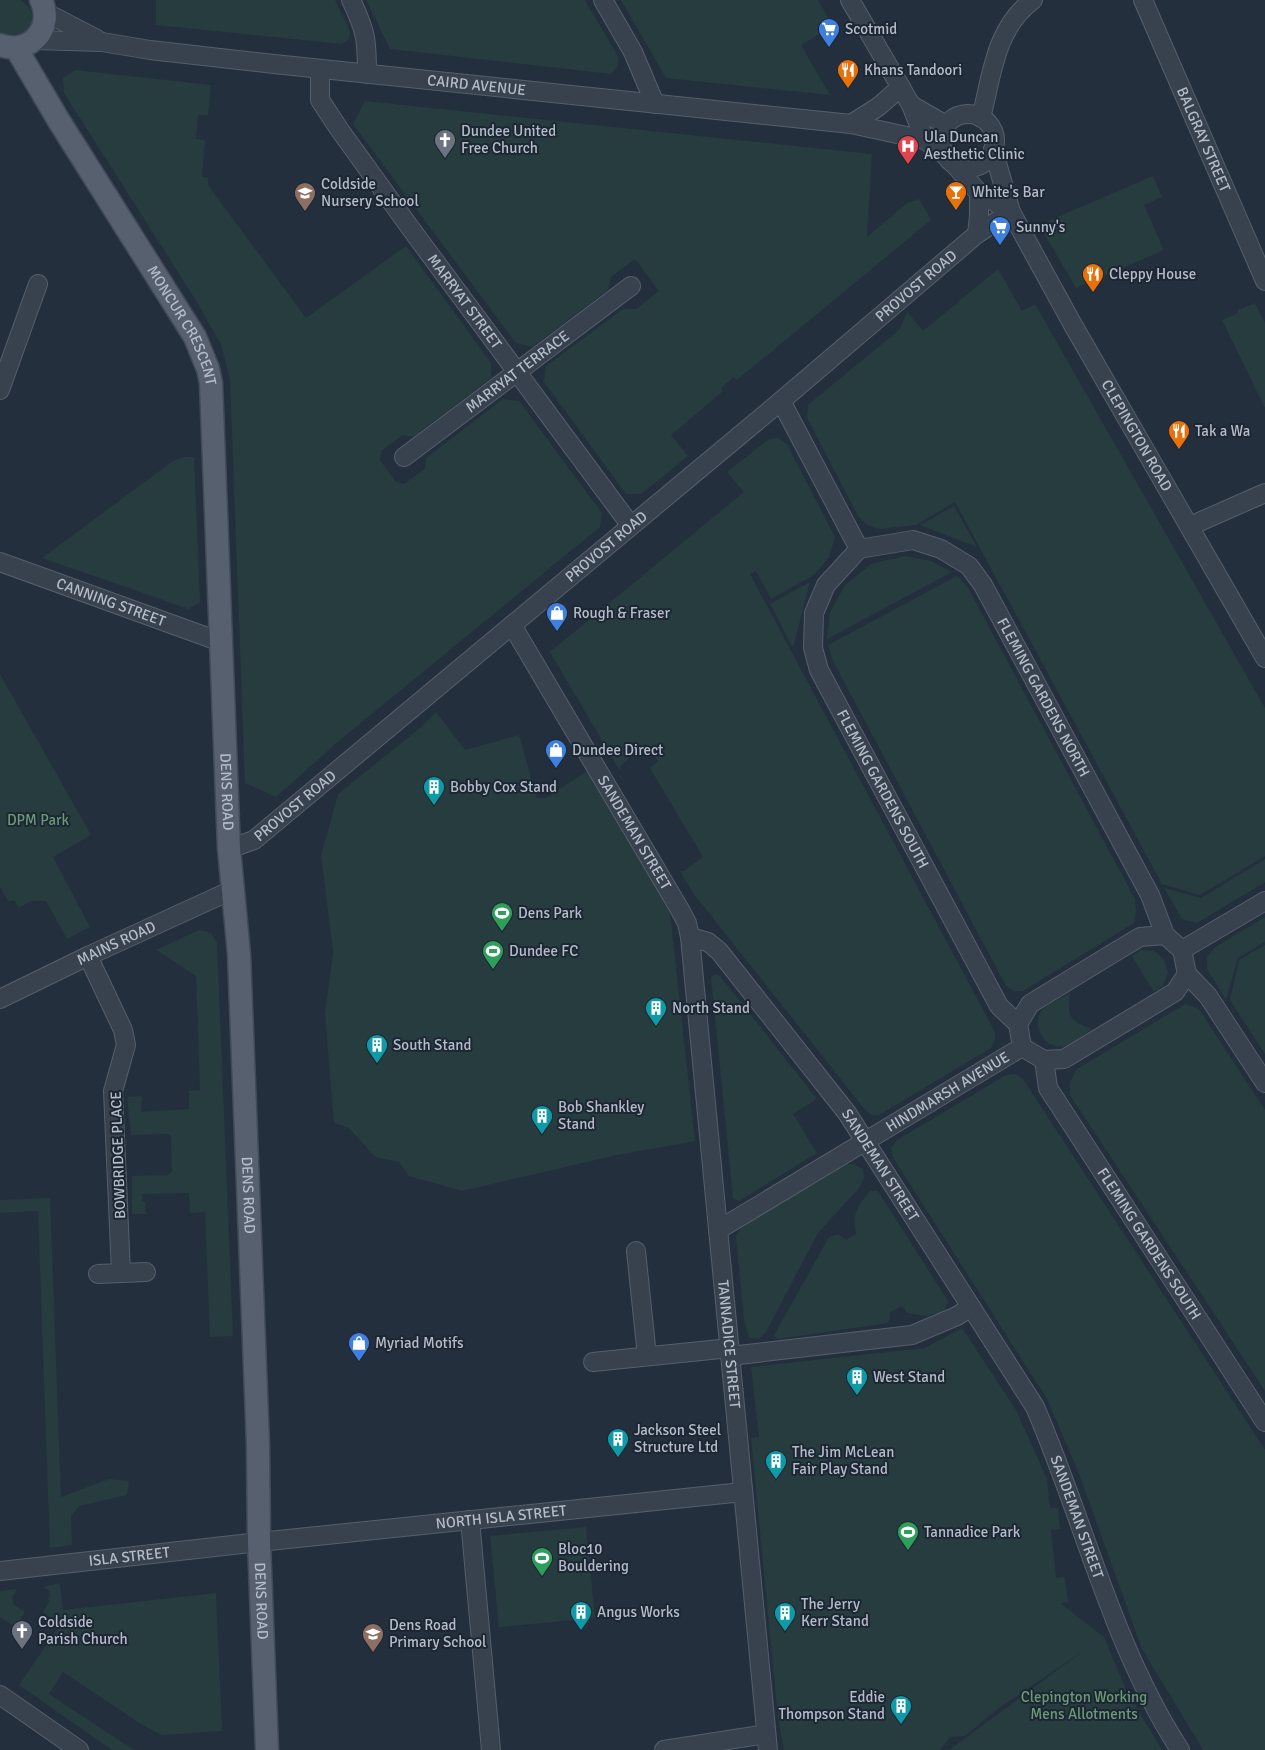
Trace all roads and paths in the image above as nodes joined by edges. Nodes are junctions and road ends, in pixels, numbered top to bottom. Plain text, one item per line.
1 (351, 0) edge
2 (603, 0) edge
3 (850, 0) edge
4 (1032, 0) edge
5 (1143, 0) edge
6 (43, 6) edge
7 (102, 42) junction
8 (17, 44) edge
9 (320, 69) junction
10 (367, 74) junction
11 (901, 87) junction
12 (655, 104) junction
13 (911, 105) junction
14 (981, 118) junction
15 (851, 124) junction
16 (946, 125) junction
17 (925, 140) junction
18 (993, 150) junction
19 (950, 160) junction
20 (979, 193) junction
21 (1011, 212) junction
22 (976, 234) junction
23 (1265, 280) edge
24 (38, 284) dead end
25 (631, 286) dead end
26 (517, 373) junction
27 (0, 390) edge
28 (781, 401) junction
29 (404, 457) dead end
30 (1265, 493) edge
31 (631, 526) junction
32 (1190, 526) junction
33 (859, 549) junction
34 (0, 562) edge
35 (512, 626) junction
36 (221, 642) junction
37 (1265, 658) edge
38 (229, 849) junction
39 (232, 890) junction
40 (1265, 901) edge
41 (1165, 935) junction
42 (690, 938) junction
43 (1182, 950) junction
44 (88, 956) junction
45 (1186, 974) junction
46 (0, 999) edge
47 (1018, 1024) junction
48 (1022, 1047) junction
49 (1044, 1060) junction
50 (1265, 1083) edge
51 (865, 1141) junction
52 (718, 1230) junction
53 (636, 1251) dead end
54 (146, 1272) dead end
55 (121, 1273) junction
56 (98, 1274) dead end
57 (971, 1307) junction
58 (730, 1352) junction
59 (647, 1356) junction
60 (593, 1362) dead end
61 (1265, 1422) edge
62 (743, 1492) junction
63 (470, 1520) junction
64 (259, 1542) junction
65 (0, 1571) edge
66 (0, 1696) edge
67 (767, 1742) edge
68 (79, 1750) edge
69 (267, 1750) edge
70 (492, 1750) edge
71 (664, 1750) edge
72 (1180, 1750) edge

1 - 10 street
2 - 12 street
3 - 11 street
4 - 14 street
5 - 23 street, BALGRAY STREET
6 - 7 street, CAIRD AVENUE
6 - 8 main road
7 - 8 street, CAIRD AVENUE
7 - 9 street, CAIRD AVENUE
8 - 36 main road, MONCUR CRESCENT
9 - 10 street, CAIRD AVENUE
9 - 26 street, MARRYAT STREET
10 - 12 street, CAIRD AVENUE
11 - 13 street
11 - 15 street
12 - 15 street, CAIRD AVENUE
13 - 16 street
13 - 17 street
14 - 16 street
14 - 18 street, CLEPINGTON ROAD
15 - 17 street, CAIRD AVENUE
16 - 19 street
17 - 19 street
18 - 19 street
18 - 21 street, CLEPINGTON ROAD
19 - 20 street
20 - 21 street
20 - 22 street
21 - 22 street, PROVOST ROAD
21 - 32 street, CLEPINGTON ROAD
22 - 28 street, PROVOST ROAD
24 - 27 street
25 - 26 street, MARRYAT TERRACE
26 - 29 street, MARRYAT TERRACE
26 - 31 street, MARRYAT STREET
28 - 31 street, PROVOST ROAD
28 - 33 street
30 - 32 street
31 - 35 street, PROVOST ROAD
32 - 37 street, CLEPINGTON ROAD
33 - 41 street, FLEMING GARDENS NORTH
33 - 47 street, FLEMING GARDENS SOUTH
34 - 36 street, CANNING STREET
35 - 38 street, PROVOST ROAD
35 - 42 street, SANDEMAN STREET
36 - 38 main road, DENS ROAD
38 - 39 main road, DENS ROAD
39 - 44 street, MAINS ROAD
39 - 64 main road, DENS ROAD
40 - 43 street
41 - 43 street
41 - 47 street
42 - 51 street, SANDEMAN STREET
42 - 52 street, TANNADICE STREET
43 - 45 street
44 - 46 street, MAINS ROAD
44 - 55 street, BOWBRIDGE PLACE
45 - 49 street
45 - 50 street
47 - 48 street, HINDMARSH AVENUE
48 - 49 street, HINDMARSH AVENUE
48 - 51 street, HINDMARSH AVENUE
49 - 61 street, FLEMING GARDENS SOUTH
51 - 52 street, HINDMARSH AVENUE
51 - 57 street, SANDEMAN STREET
52 - 58 street, TANNADICE STREET
53 - 59 street
54 - 55 street
55 - 56 street
57 - 58 street
57 - 72 street, SANDEMAN STREET
58 - 59 street
58 - 62 street, TANNADICE STREET
59 - 60 street
62 - 63 street, NORTH ISLA STREET
62 - 67 street, TANNADICE STREET
63 - 64 street, NORTH ISLA STREET
63 - 70 street
64 - 65 street, ISLA STREET
64 - 69 main road, DENS ROAD
66 - 68 street
67 - 71 street

